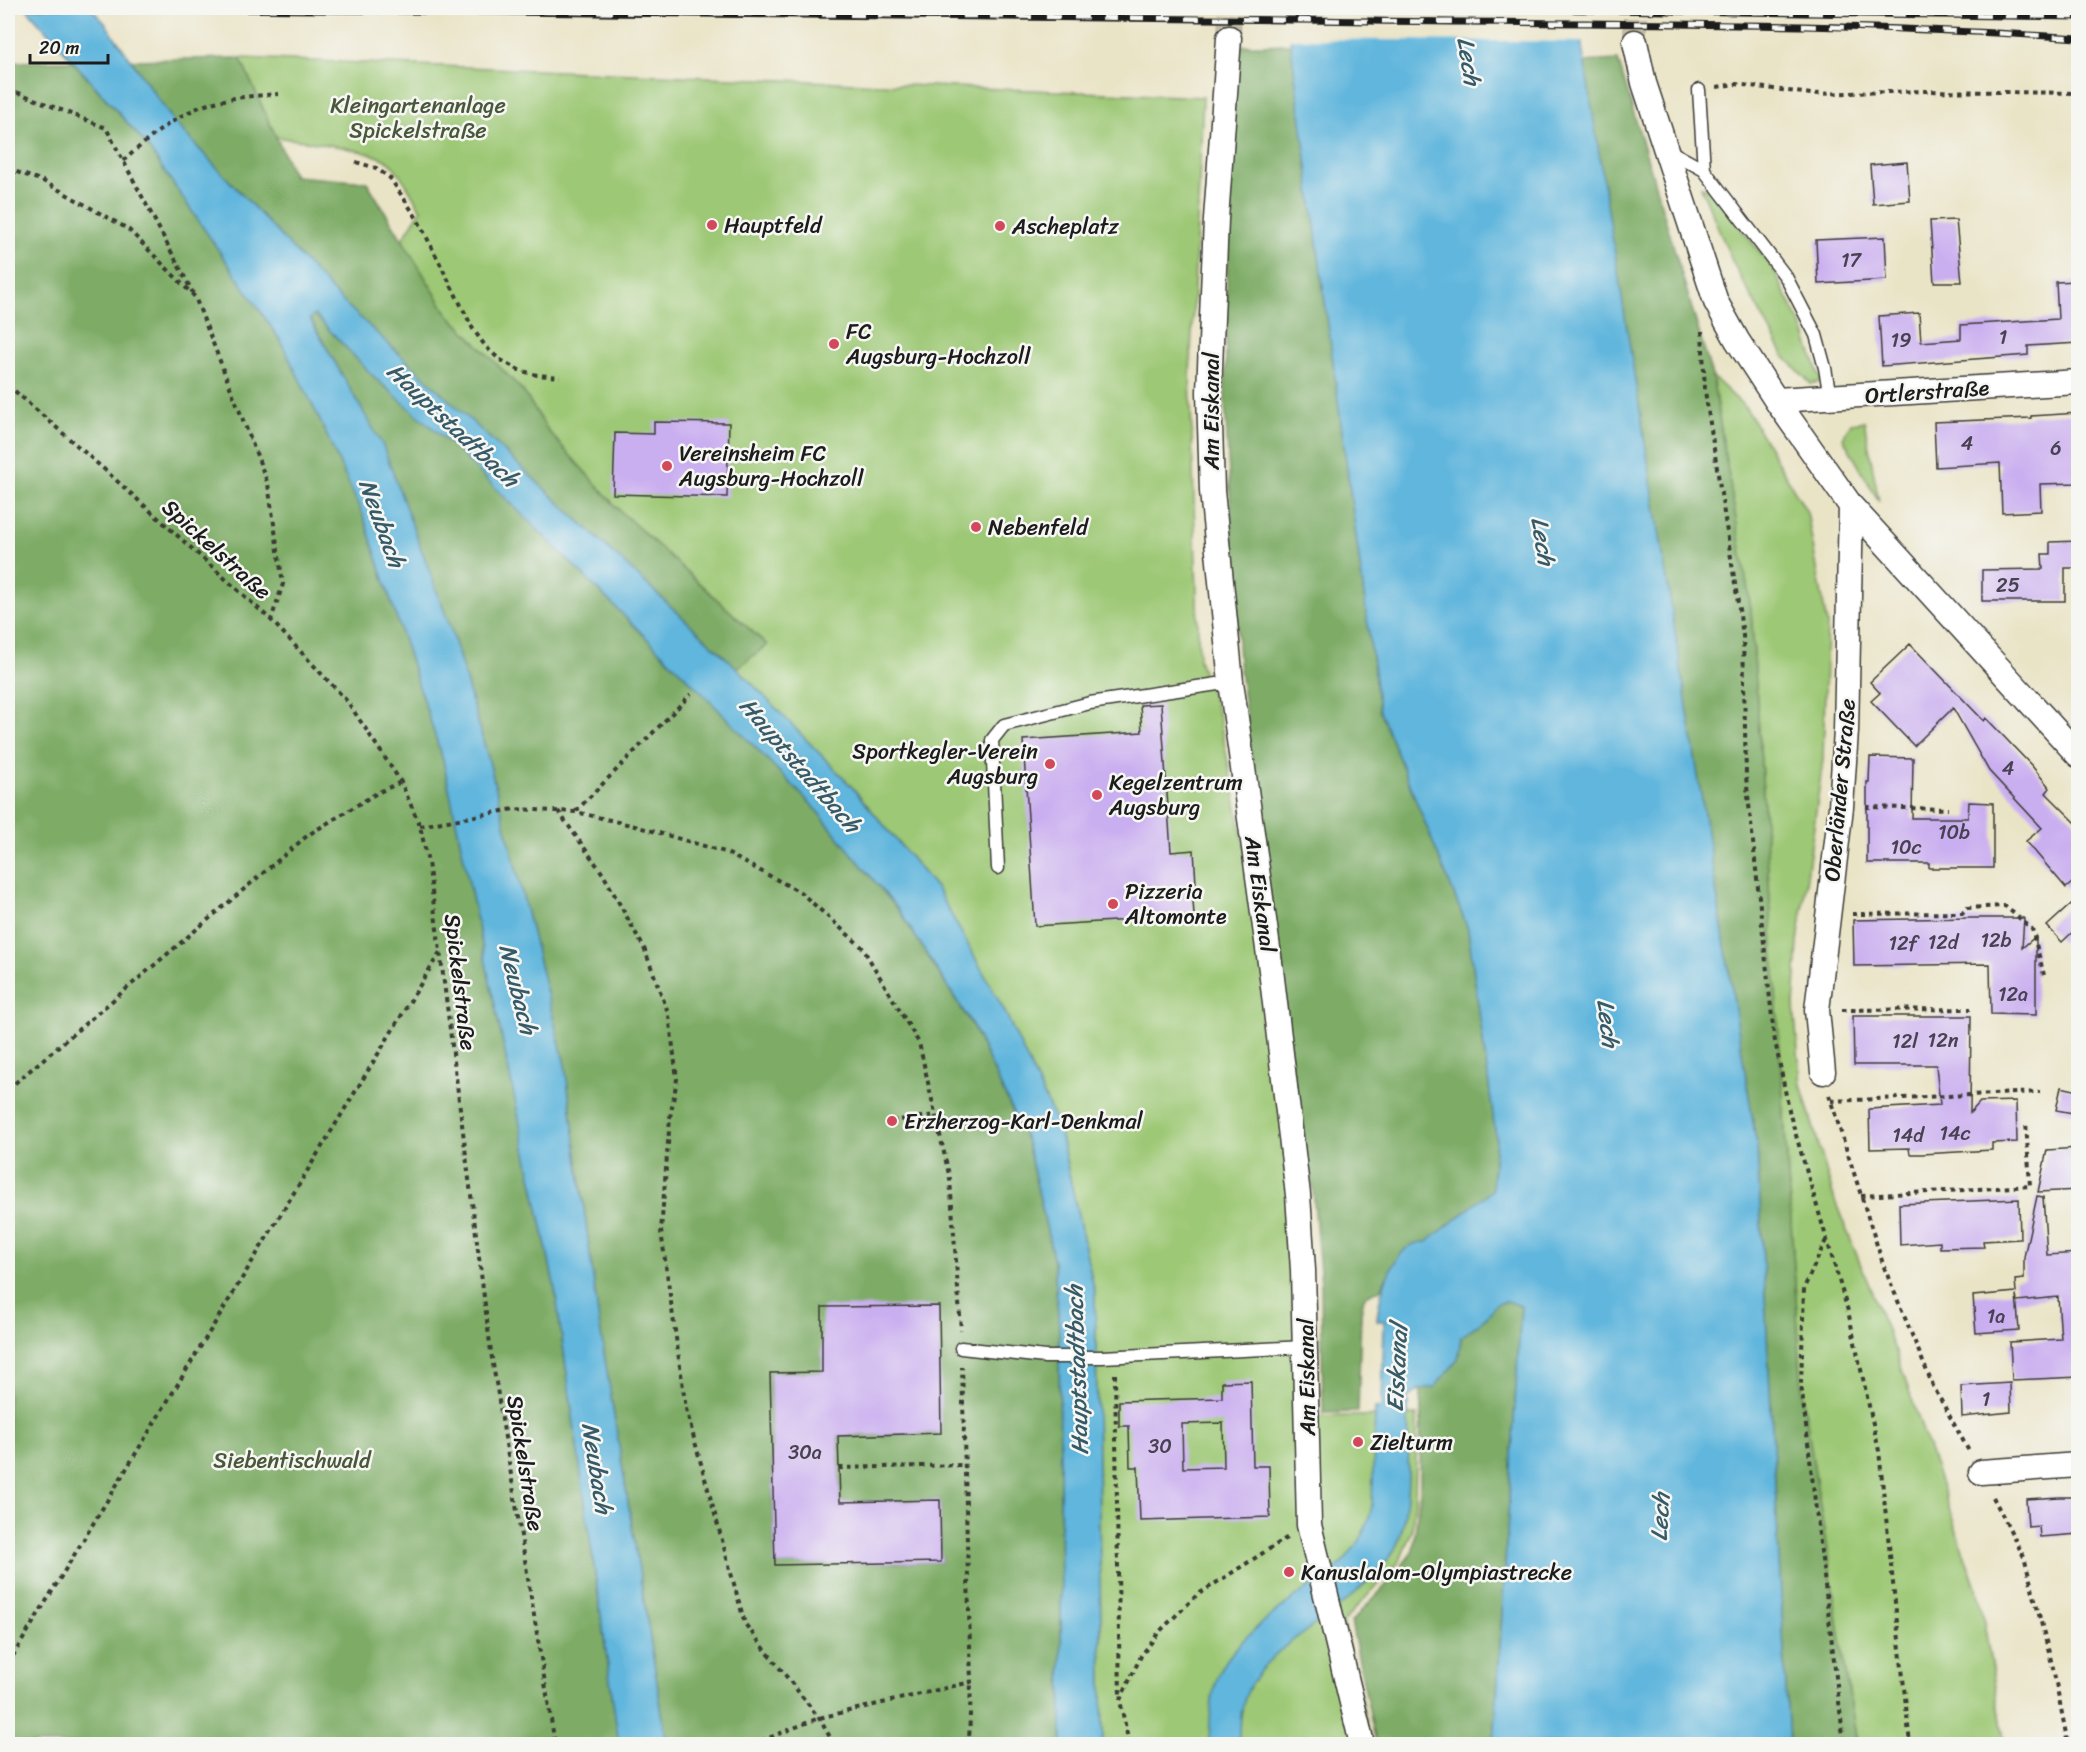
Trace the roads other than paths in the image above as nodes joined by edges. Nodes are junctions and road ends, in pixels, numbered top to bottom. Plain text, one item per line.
1 (1229, 38) tunnel mouth
2 (1635, 42) tunnel mouth
3 (1699, 90) road end
4 (1665, 148) junction
5 (1704, 170) junction
6 (2079, 381) edge
7 (1830, 397) junction
8 (1776, 400) junction
9 (1851, 506) junction
10 (1231, 682) junction
11 (2079, 755) edge
12 (998, 868) dead end
13 (1822, 1072) road end
14 (1305, 1347) junction
15 (961, 1348) road end
16 (2079, 1465) edge
17 (1981, 1472) road end
18 (1362, 1744) edge

1 - 10 street, Am Eiskanal
2 - 4 street
3 - 5 lane
4 - 5 lane
4 - 8 street
5 - 7 lane
6 - 7 street, Ortlerstraße
7 - 8 street, Ortlerstraße
8 - 9 street
9 - 11 street
9 - 13 street, Oberländer Straße
10 - 12 lane
10 - 14 street, Am Eiskanal
14 - 15 lane
14 - 18 street, Am Eiskanal
16 - 17 street

